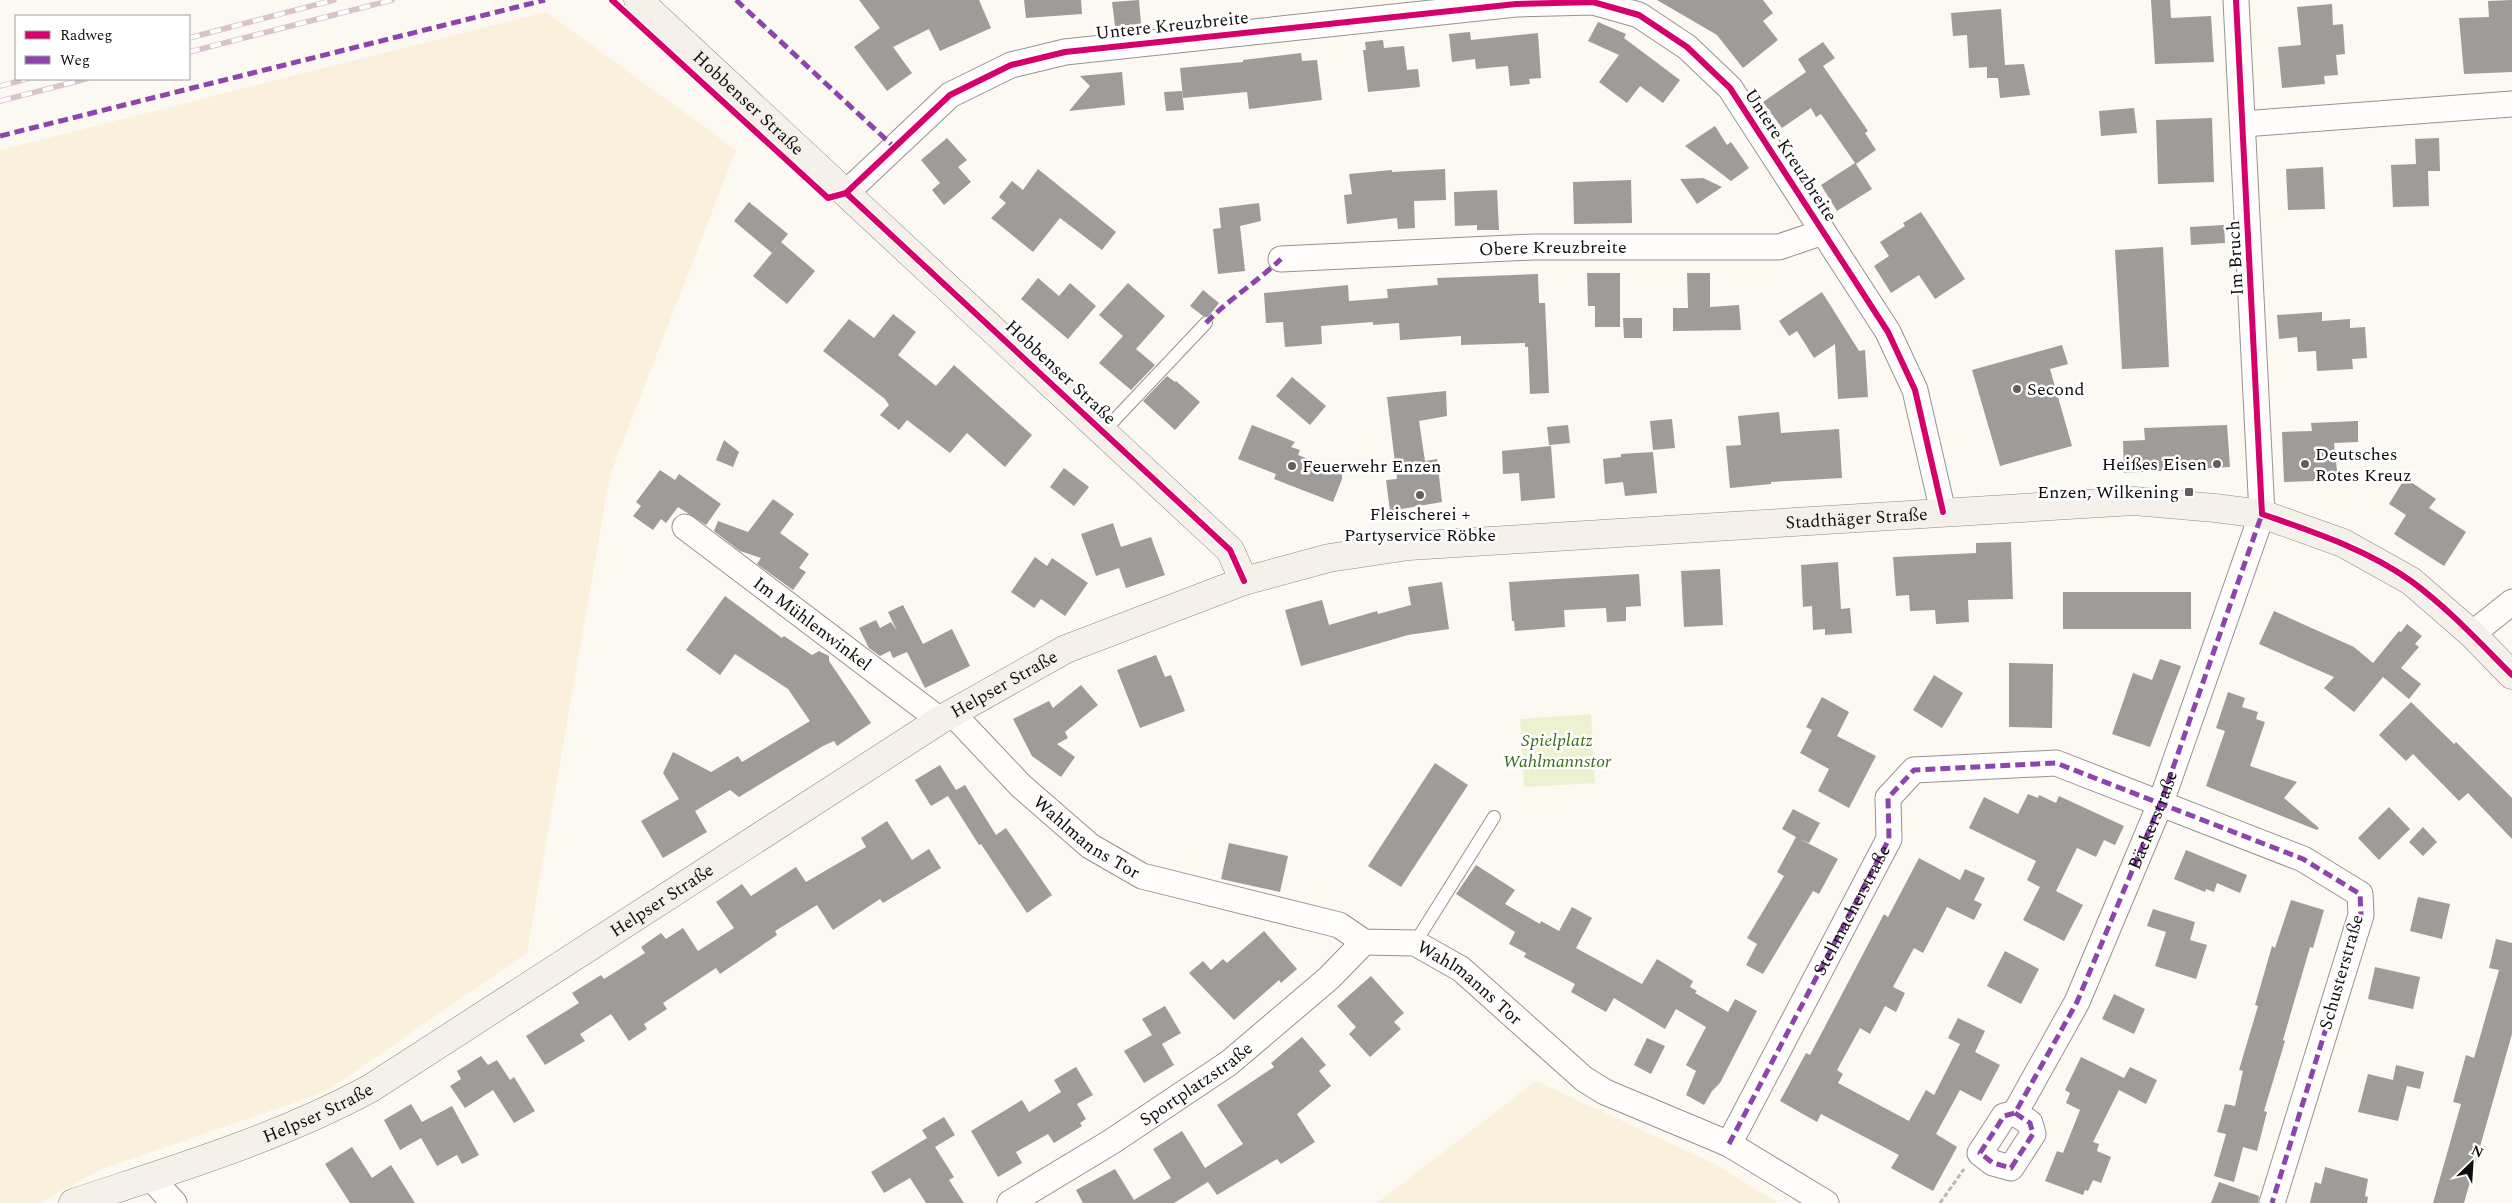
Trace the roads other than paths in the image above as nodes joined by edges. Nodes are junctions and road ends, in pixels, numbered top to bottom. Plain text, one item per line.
1 (2236, 0) edge
2 (644, 5) edge
3 (2512, 104) edge
4 (2243, 124) junction
5 (846, 193) junction
6 (1823, 232) junction
7 (1280, 259) dead end
8 (1206, 323) dead end
9 (1103, 432) junction
10 (1943, 512) junction
11 (2262, 514) junction
12 (685, 527) dead end
13 (1244, 581) junction
14 (2512, 602) edge
15 (2472, 634) junction
16 (2512, 675) edge
17 (946, 716) junction
18 (2160, 802) junction
19 (1494, 817) dead end
20 (1364, 942) junction
21 (1415, 943) junction
22 (2015, 1113) junction
23 (1728, 1144) junction
24 (150, 1177) junction
25 (73, 1203) edge
26 (174, 1203) edge
27 (1010, 1203) edge
28 (1826, 1203) edge
29 (2272, 1203) edge

1 - 4 street, Im Bruch
2 - 5 main road, Hobbenser Straße
3 - 4 street
4 - 11 street, Im Bruch
5 - 6 street, Untere Kreuzbreite
5 - 9 main road, Hobbenser Straße
6 - 7 street, Obere Kreuzbreite
6 - 10 street, Untere Kreuzbreite
8 - 9 lane
9 - 13 main road, Hobbenser Straße
10 - 11 main road, Stadthäger Straße
10 - 13 main road, Stadthäger Straße
11 - 15 main road, Stadthäger Straße
11 - 18 street, Bäckerstraße
12 - 17 street, Im Mühlenwinkel
13 - 17 main road, Helpser Straße
14 - 15 street
15 - 16 main road, Stadthäger Straße
17 - 20 street, Wahlmanns Tor
17 - 24 main road, Helpser Straße
18 - 22 street, Bäckerstraße
18 - 23 street, Stellmacherstraße
18 - 29 street, Schusterstraße
19 - 21 lane
20 - 21 street, Wahlmanns Tor
20 - 27 street, Sportplatzstraße
21 - 23 street, Wahlmanns Tor
22 - 22 street, Bäckerstraße
23 - 28 street, Wahlmanns Tor
24 - 25 main road, Helpser Straße
24 - 26 street

